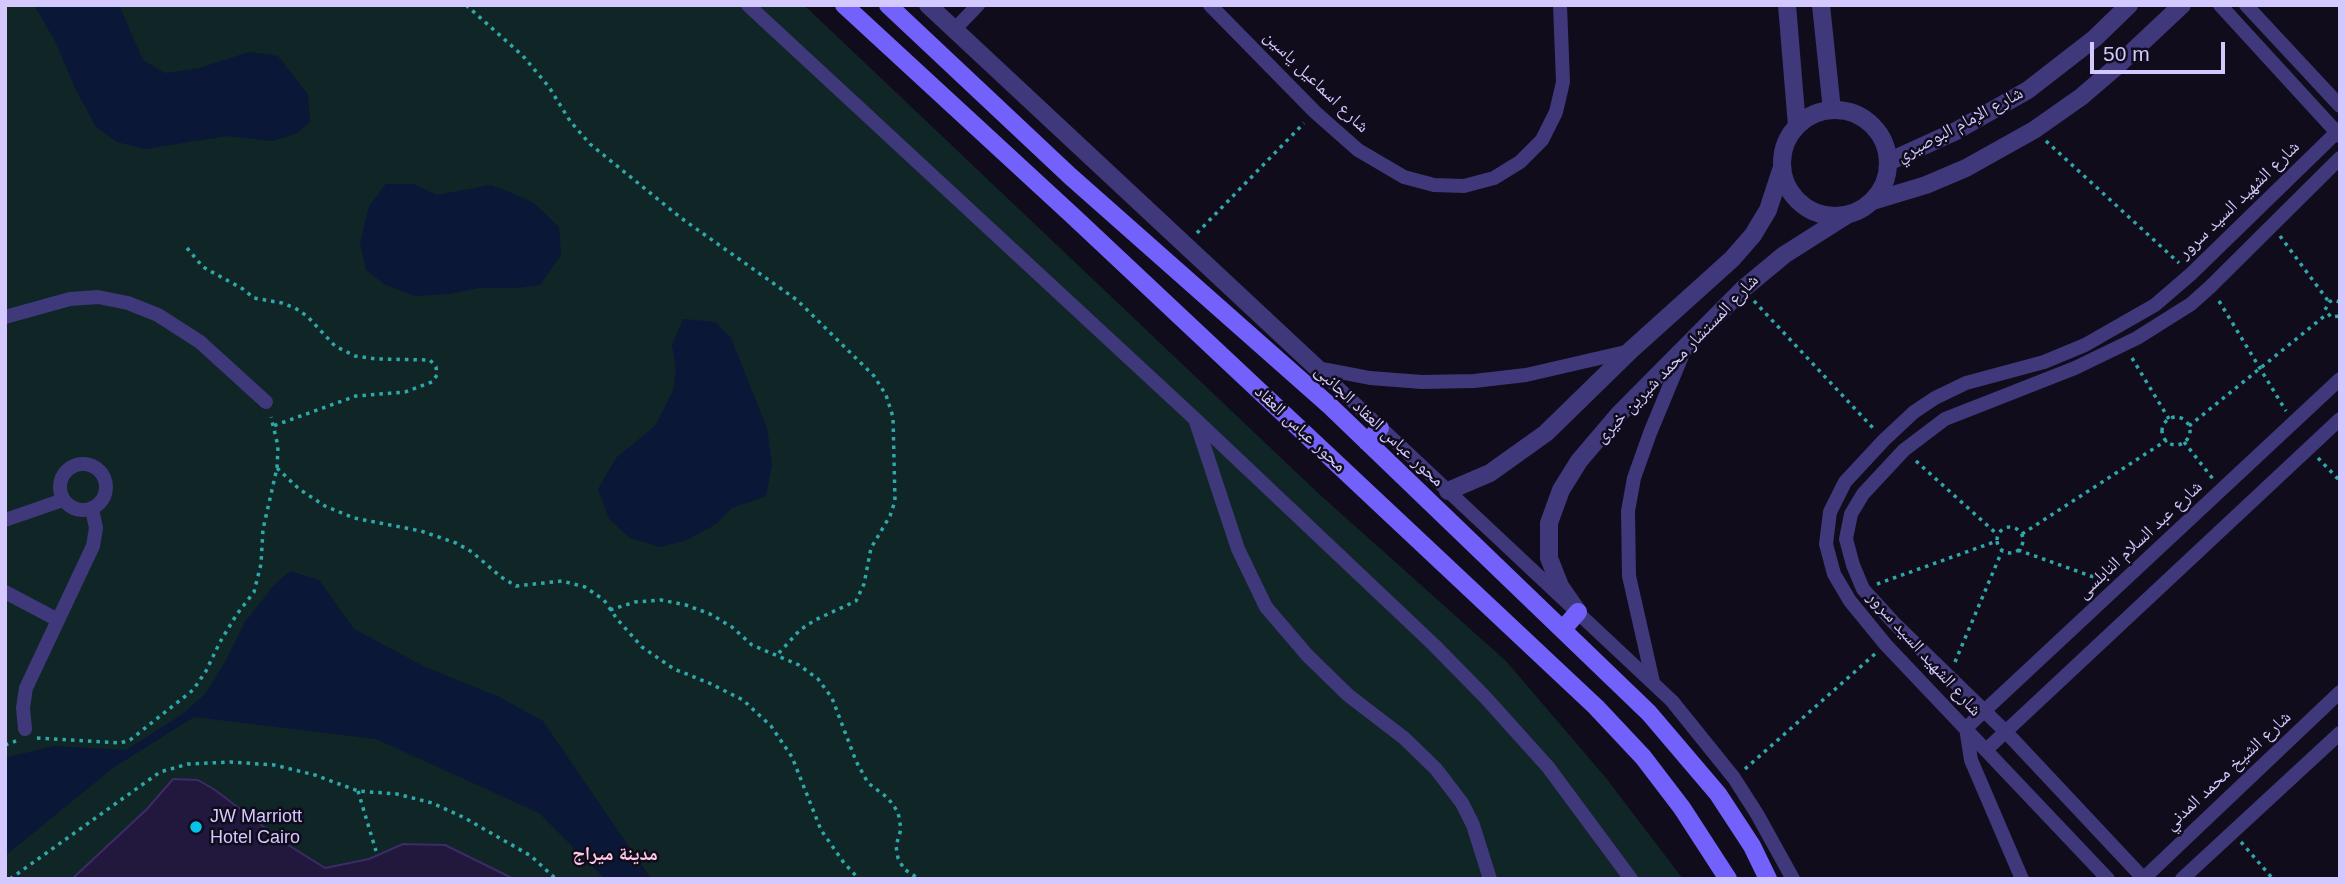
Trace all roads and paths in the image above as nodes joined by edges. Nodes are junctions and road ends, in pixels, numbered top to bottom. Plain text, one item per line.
1 (466, 5) edge
2 (748, 5) edge
3 (844, 5) edge
4 (888, 5) edge
5 (928, 5) edge
6 (978, 5) edge
7 (1210, 5) edge
8 (1560, 5) edge
9 (1787, 5) edge
10 (1821, 5) edge
11 (2129, 5) edge
12 (2182, 5) edge
13 (2220, 5) edge
14 (2246, 5) edge
15 (954, 30) junction
16 (2340, 106) edge
17 (1832, 110) junction
18 (1315, 111) junction
19 (1797, 126) junction
20 (2034, 130) junction
21 (2339, 133) edge
22 (1032, 140) junction
23 (2340, 158) edge
24 (1888, 162) junction
25 (1782, 167) junction
26 (1025, 172) junction
27 (1096, 200) junction
28 (1873, 201) junction
29 (1847, 215) junction
30 (1073, 216) junction
31 (2273, 226) junction
32 (1185, 245) junction
33 (187, 248) dead end
34 (2191, 274) junction
35 (2210, 287) junction
36 (1743, 289) junction
37 (2329, 302) junction
38 (2340, 302) edge
39 (2155, 305) junction
40 (2327, 314) junction
41 (2340, 316) edge
42 (5, 317) edge
43 (2167, 321) junction
44 (2124, 345) junction
45 (1686, 346) junction
46 (1631, 351) junction
47 (1317, 368) junction
48 (2260, 369) junction
49 (2340, 379) edge
50 (266, 402) joint
51 (1194, 418) junction
52 (2169, 419) junction
53 (2340, 419) edge
54 (2292, 423) junction
55 (273, 426) junction
56 (2189, 426) junction
57 (1380, 428) junction
58 (1884, 440) junction
59 (2167, 440) junction
60 (1367, 442) junction
61 (2184, 442) junction
62 (2309, 449) junction
63 (1905, 450) junction
64 (277, 467) junction
65 (2340, 481) edge
66 (1447, 491) junction
67 (2222, 491) junction
68 (63, 500) junction
69 (92, 509) junction
70 (5, 520) edge
71 (2022, 534) junction
72 (1998, 535) junction
73 (1997, 541) junction
74 (2018, 550) junction
75 (2002, 551) junction
76 (2119, 586) junction
77 (1863, 589) junction
78 (5, 592) edge
79 (610, 610) junction
80 (1578, 612) junction
81 (58, 620) junction
82 (1563, 629) junction
83 (1886, 645) junction
84 (777, 655) junction
85 (1948, 677) junction
86 (1654, 683) junction
87 (2340, 692) edge
88 (1984, 709) junction
89 (1966, 728) junction
90 (25, 729) dead end
91 (2006, 732) junction
92 (2340, 733) edge
93 (5, 745) edge
94 (1986, 750) junction
95 (1734, 778) junction
96 (358, 791) junction
97 (2233, 833) junction
98 (376, 851) dead end
99 (2143, 878) edge
100 (10, 879) edge
101 (556, 879) edge
102 (859, 879) edge
103 (919, 879) edge
104 (1490, 879) edge
105 (1631, 879) edge
106 (1728, 879) edge
107 (1768, 879) edge
108 (1793, 879) edge
109 (2022, 879) edge
110 (2108, 879) edge
111 (2182, 879) edge
112 (2273, 879) edge

1 - 84 path
2 - 51 street
3 - 26 main road, محور عباس العقاد
4 - 22 main road, محور عباس العقاد
5 - 15 street, محور عباس العقاد الجانبى
6 - 15 street
7 - 18 street, شارع اسماعيل ياسين
8 - 18 street, شارع اسماعيل ياسين
9 - 19 street
10 - 17 street
11 - 24 street, شارع الإمام البوصيري
12 - 20 street, شارع الإمام البوصيري
13 - 21 street
14 - 16 street
15 - 32 street, محور عباس العقاد الجانبى
17 - 19 street
17 - 24 street
18 - 32 path
19 - 25 street
20 - 28 street, شارع الإمام البوصيري
20 - 34 path
21 - 34 street, شارع الشهيد السيد سرور
22 - 26 main road
22 - 27 main road, محور عباس العقاد
23 - 31 street, شارع الشهيد السيد سرور
24 - 28 street
25 - 29 street
25 - 46 street, شارع المستشار محمد شيرين خيرى
26 - 30 main road, محور عباس العقاد
27 - 30 main road
27 - 60 main road, محور عباس العقاد
28 - 29 street
29 - 36 street, شارع المستشار محمد شيرين خيرى
30 - 106 main road, محور عباس العقاد
31 - 35 street, شارع الشهيد السيد سرور
31 - 37 path
32 - 47 street, محور عباس العقاد الجانبى
33 - 55 path
34 - 39 street, شارع الشهيد السيد سرور
35 - 43 street, شارع الشهيد السيد سرور
35 - 48 path
36 - 45 street, شارع المستشار محمد شيرين خيرى
36 - 58 path
37 - 38 path
37 - 40 path
39 - 43 street
39 - 58 street, شارع الشهيد السيد سرور
40 - 41 path
40 - 48 path
42 - 50 street
43 - 44 street, شارع الشهيد السيد سرور
44 - 52 path
44 - 63 street, شارع الشهيد السيد سرور
45 - 80 street, شارع المستشار محمد شيرين خيرى
45 - 86 street
46 - 47 street
46 - 66 street, شارع المستشار محمد شيرين خيرى
47 - 57 street, محور عباس العقاد الجانبى
48 - 54 path
48 - 56 path
49 - 54 street, شارع عبد السلام النابلسى
50 - 55 path
51 - 104 street
51 - 105 street
52 - 56 path
52 - 59 path
53 - 62 street
54 - 67 street, شارع عبد السلام النابلسى
55 - 64 path
56 - 61 path
57 - 60 main road
57 - 66 street, محور عباس العقاد الجانبى
58 - 83 street, شارع الشهيد السيد سرور
59 - 61 path
59 - 71 path
60 - 82 main road, محور عباس العقاد
61 - 67 path
62 - 65 path
62 - 91 street
63 - 72 path
63 - 77 street, شارع الشهيد السيد سرور
64 - 79 path
64 - 93 path
66 - 80 street, محور عباس العقاد الجانبى
67 - 76 street, شارع عبد السلام النابلسى
68 - 69 street
68 - 69 street
68 - 70 street
69 - 81 street
71 - 72 path
71 - 74 path
72 - 73 path
73 - 75 path
73 - 77 path
74 - 75 path
74 - 76 path
75 - 85 path
76 - 88 street, شارع عبد السلام النابلسى
77 - 85 street, شارع الشهيد السيد سرور
78 - 81 street
79 - 84 path
79 - 102 path
80 - 82 main road
80 - 86 street, محور عباس العقاد الجانبى
81 - 90 street
82 - 107 main road, محور عباس العقاد
83 - 89 street, شارع الشهيد السيد سرور
83 - 95 path
84 - 103 path
85 - 88 street, شارع الشهيد السيد سرور
86 - 95 street, محور عباس العقاد الجانبى
87 - 99 street, شارع الشيخ محمد المدني
88 - 89 street, شارع عبد السلام النابلسى
88 - 91 street, شارع الشهيد السيد سرور
89 - 94 street, شارع الشهيد السيد سرور
89 - 109 street
91 - 94 street
91 - 99 street, شارع الشهيد السيد سرور
92 - 97 street
94 - 110 street, شارع الشهيد السيد سرور
95 - 108 street, محور عباس العقاد الجانبى
96 - 98 path
96 - 100 path
96 - 101 path
97 - 111 street
97 - 112 path

